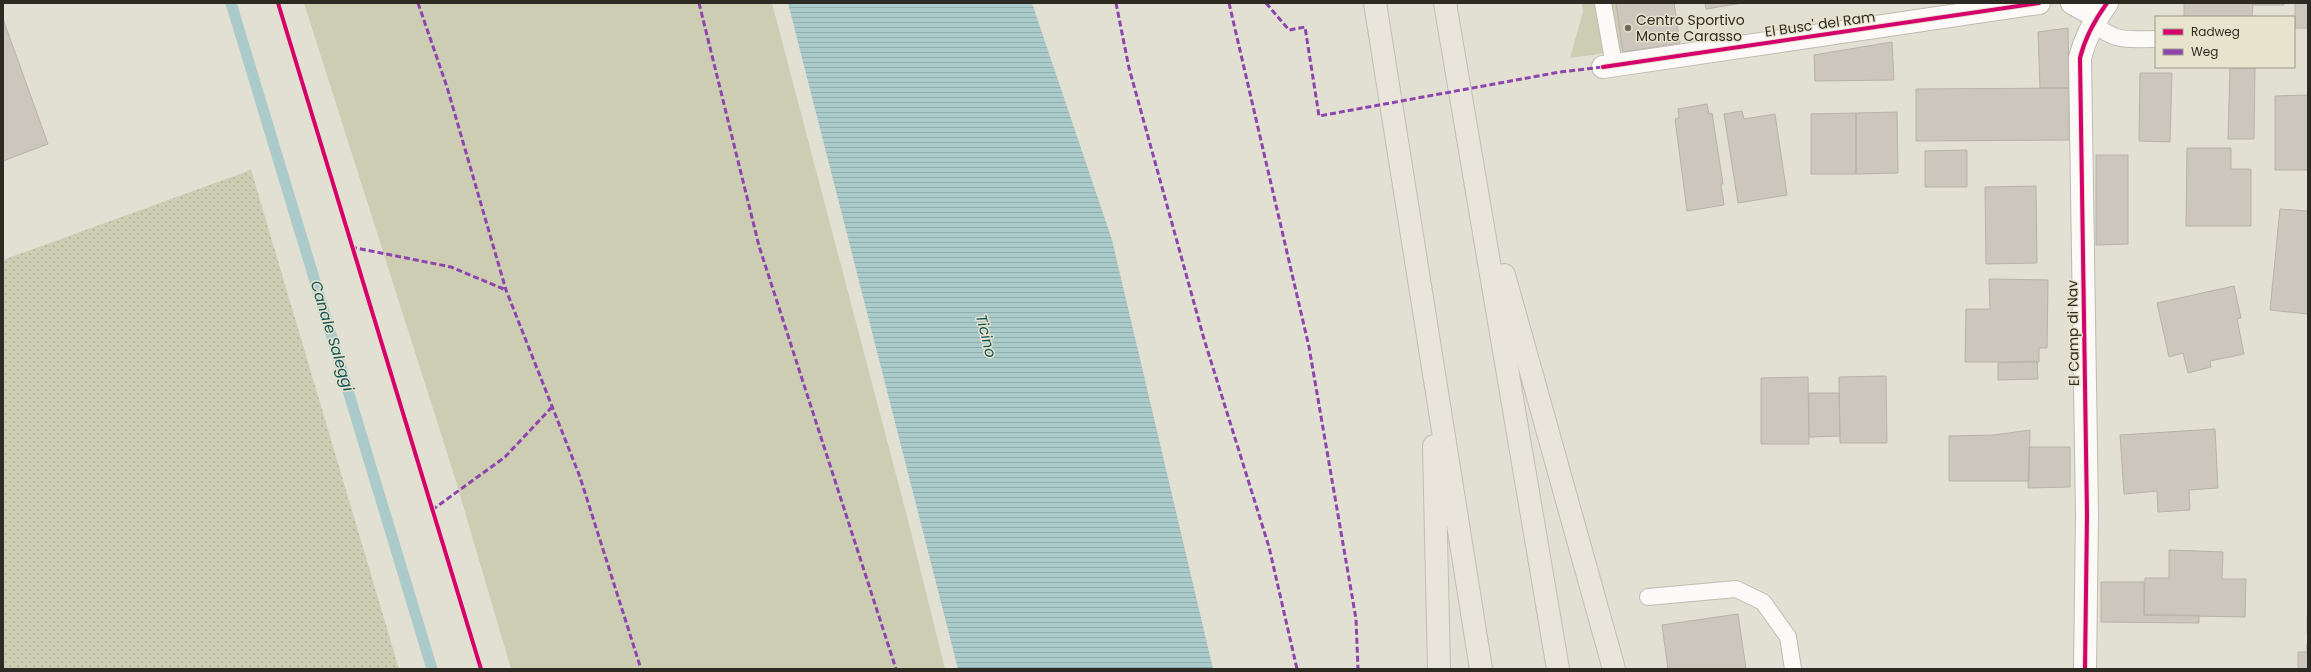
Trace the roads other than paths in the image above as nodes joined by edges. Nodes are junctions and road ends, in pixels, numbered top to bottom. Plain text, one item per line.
1 (1375, 3) edge
2 (1445, 3) edge
3 (1603, 3) edge
4 (2039, 3) edge
5 (2072, 3) edge
6 (2099, 14) edge
7 (2155, 39) edge
8 (1609, 66) joint
9 (1473, 165) junction
10 (1432, 357) junction
11 (1648, 597) dead end
12 (1439, 669) edge
13 (1480, 669) edge
14 (1558, 669) edge
15 (1614, 669) edge
16 (1793, 669) edge
17 (2084, 669) edge

1 - 10 highway
2 - 9 highway
3 - 8 lane
4 - 8 street, El Busc' del Ram
5 - 6 street
6 - 7 lane
6 - 17 street, El Camp di Nav
9 - 14 highway
9 - 15 highway
10 - 12 highway
10 - 13 highway
11 - 16 lane

